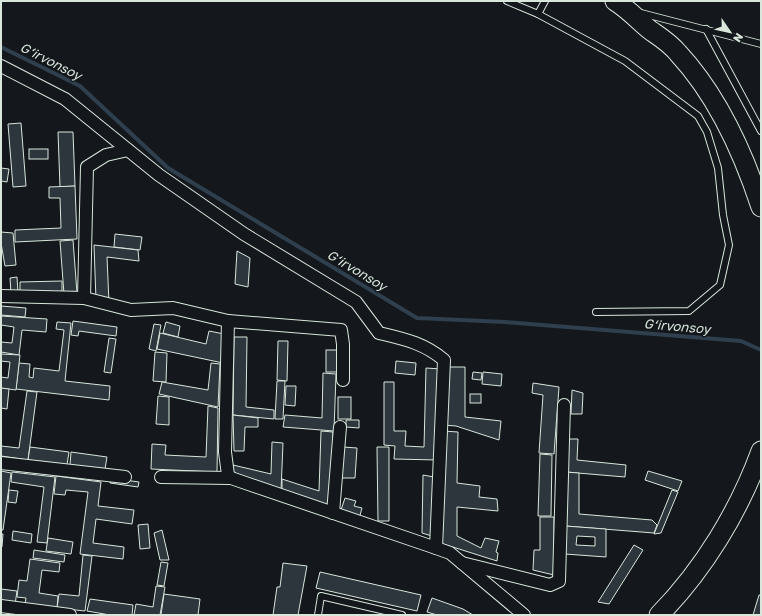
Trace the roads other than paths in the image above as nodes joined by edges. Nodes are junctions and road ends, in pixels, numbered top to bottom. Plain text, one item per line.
1 (507, 1) edge
2 (545, 1) edge
3 (618, 3) edge
4 (538, 14) junction
5 (706, 29) junction
6 (761, 44) edge
7 (1, 66) edge
8 (761, 131) edge
9 (128, 150) junction
10 (761, 207) edge
11 (1, 296) edge
12 (84, 298) junction
13 (596, 312) dead end
14 (228, 321) junction
15 (343, 380) dead end
16 (564, 405) dead end
17 (340, 427) dead end
18 (761, 451) edge
19 (1, 463) edge
20 (125, 477) dead end
21 (161, 477) dead end
22 (231, 478) junction
23 (333, 513) junction
24 (436, 548) junction
25 (461, 563) junction
26 (1, 606) edge
27 (70, 615) edge
28 (318, 615) edge
29 (402, 615) edge
30 (524, 615) edge
31 (659, 615) edge

1 - 4 lane
2 - 4 lane
3 - 5 lane
3 - 10 main road
4 - 13 lane
5 - 6 lane
5 - 8 lane
7 - 9 street
9 - 12 street
9 - 24 street
11 - 12 street
12 - 14 street
14 - 15 street
14 - 22 street
16 - 25 street
17 - 23 street
18 - 31 main road
19 - 20 street
21 - 22 street
22 - 23 street
23 - 24 street
24 - 25 street
25 - 30 street
26 - 27 street
28 - 29 lane

